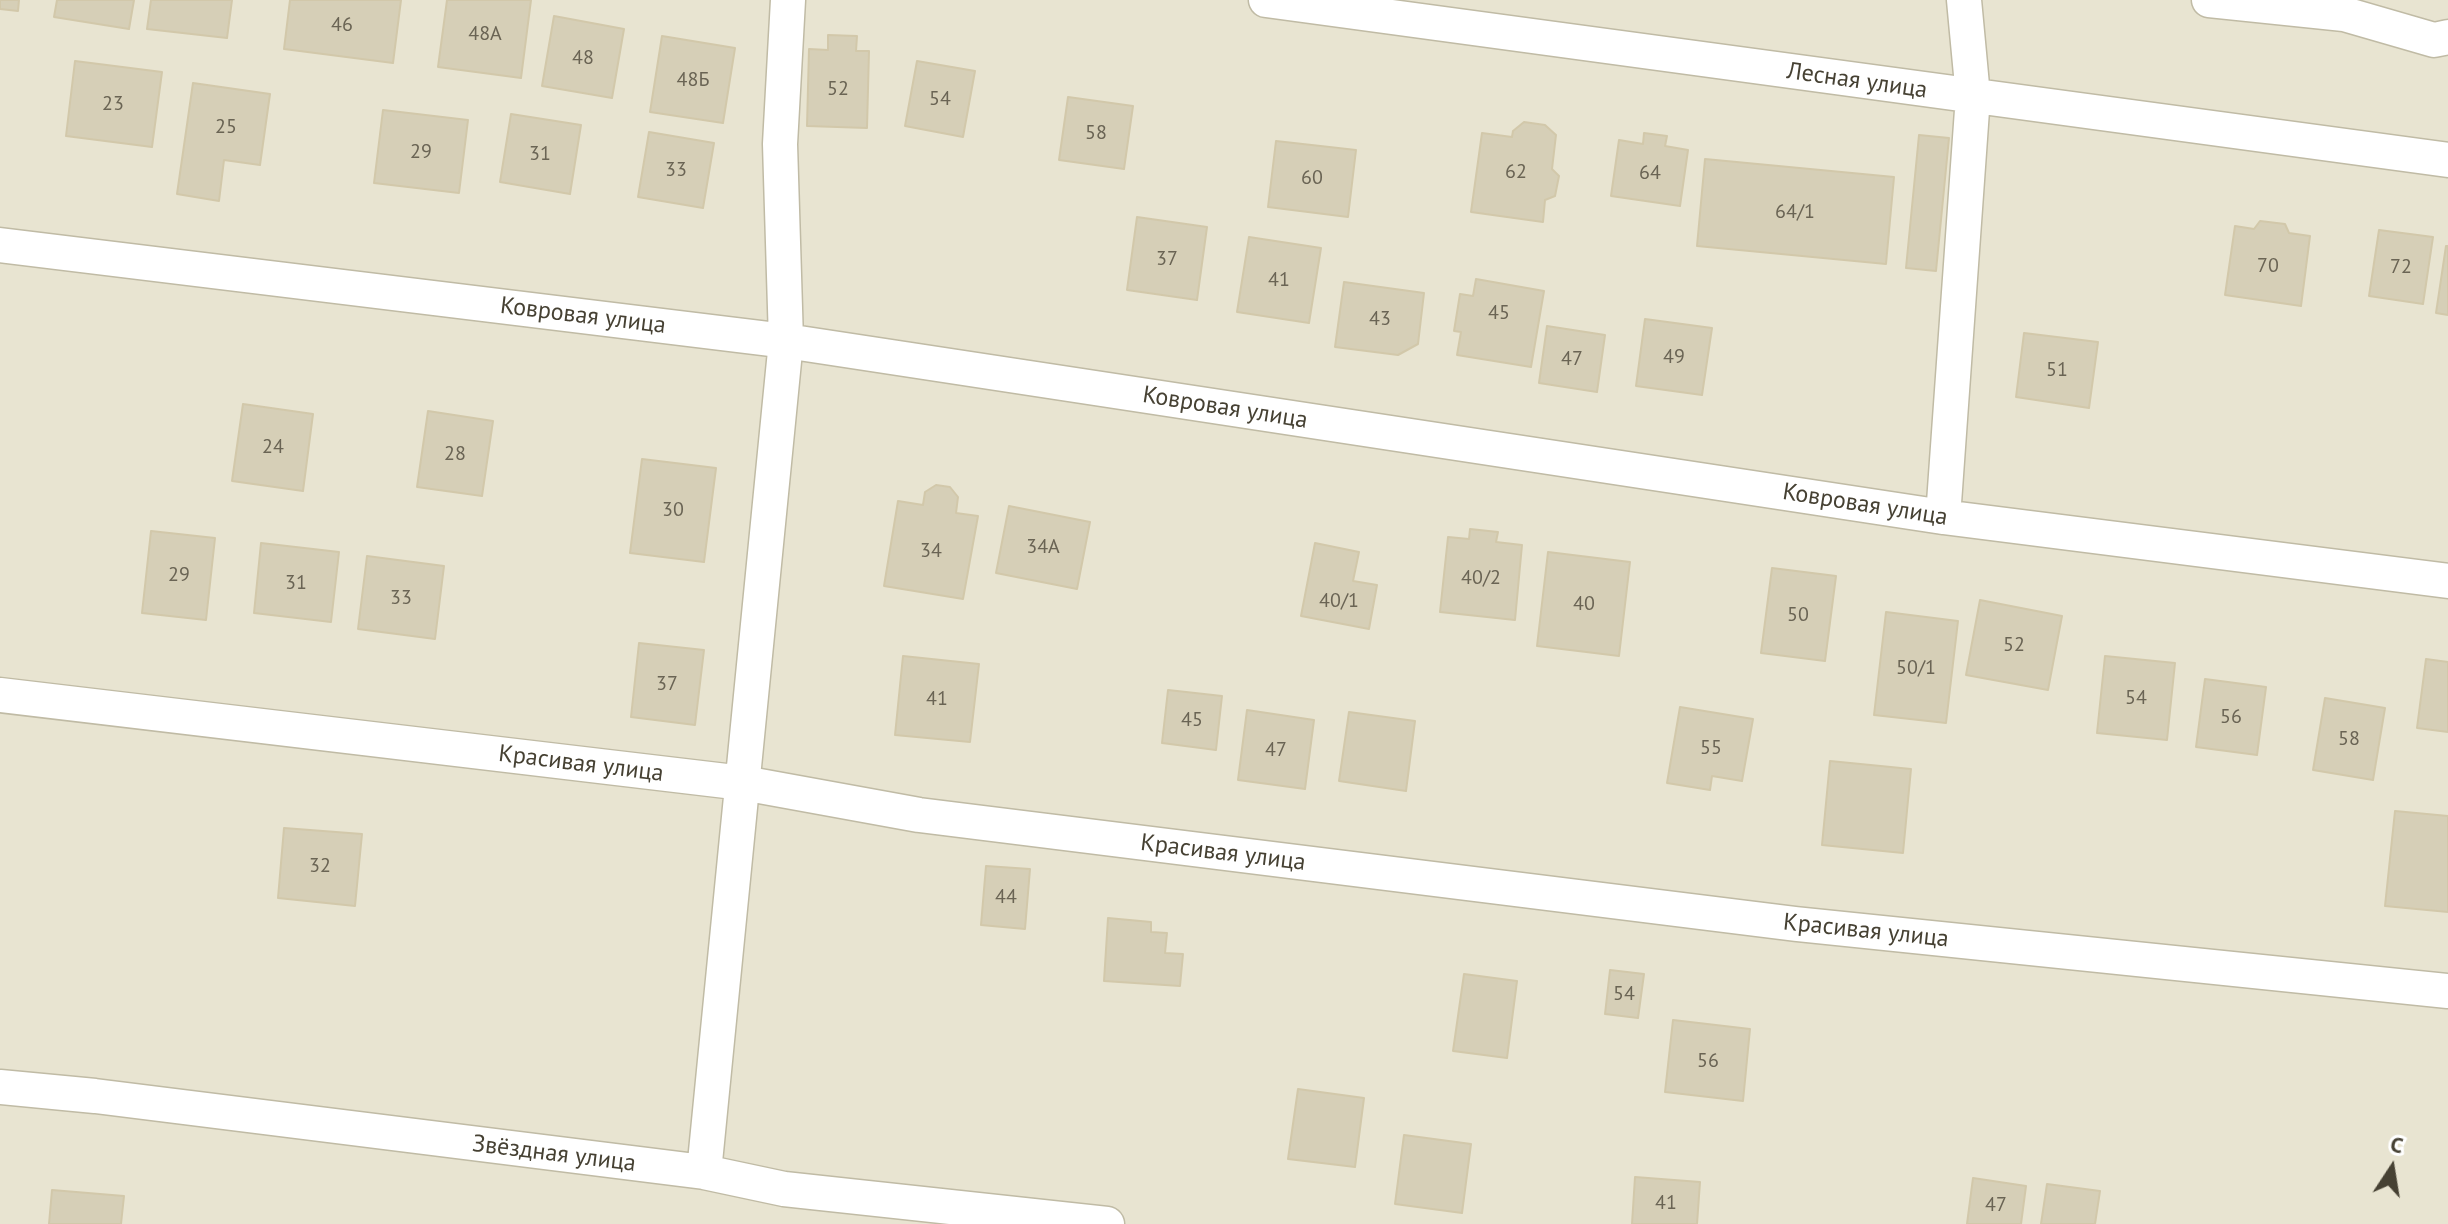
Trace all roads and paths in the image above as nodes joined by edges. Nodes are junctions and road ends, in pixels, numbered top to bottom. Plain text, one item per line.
1 (788, 0) edge
2 (1266, 0) edge
3 (1964, 0) edge
4 (2209, 0) edge
5 (2448, 37) edge
6 (1973, 96) junction
7 (2448, 160) edge
8 (0, 245) edge
9 (786, 341) junction
10 (1943, 517) junction
11 (2448, 581) edge
12 (0, 695) edge
13 (743, 783) junction
14 (2448, 991) edge
15 (0, 1087) edge
16 (704, 1172) junction
17 (1107, 1224) edge

1 - 9 street
2 - 6 street, Лесная улица
3 - 6 street
4 - 5 street
6 - 7 street, Лесная улица
6 - 10 street
8 - 9 street, Ковровая улица
9 - 10 street, Ковровая улица
9 - 13 street
10 - 11 street, Ковровая улица
12 - 13 street, Красивая улица
13 - 14 street, Красивая улица
13 - 16 street
15 - 16 street, Звёздная улица
16 - 17 street, Звёздная улица

